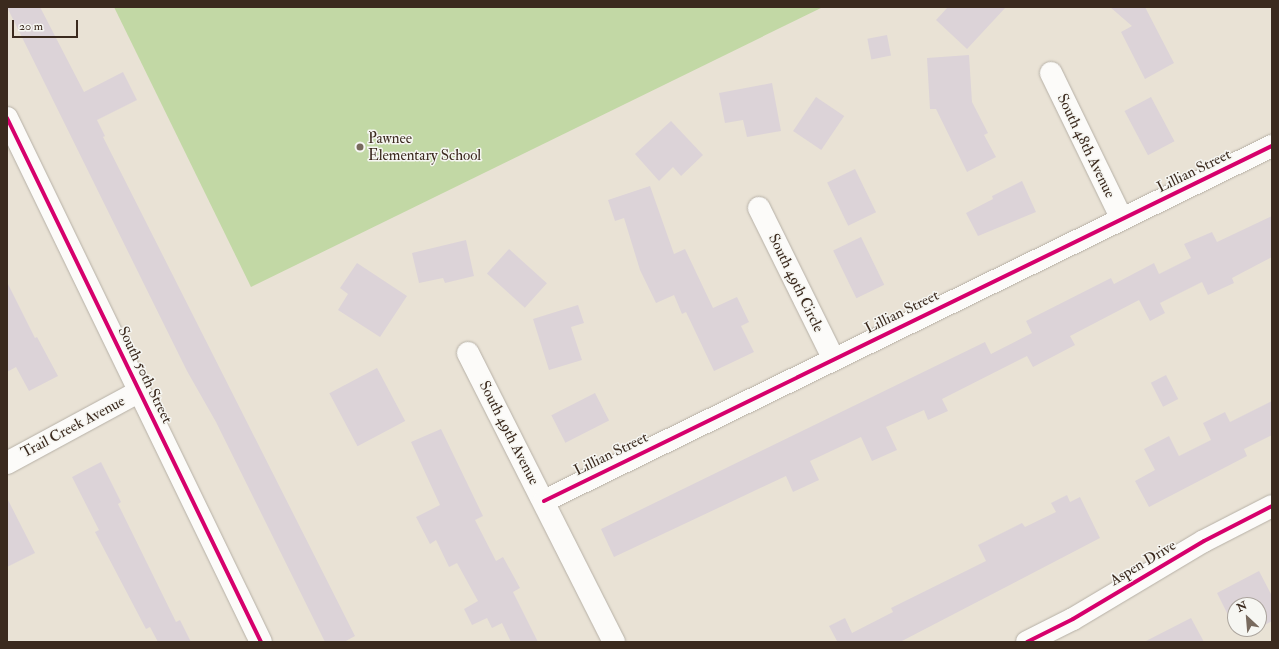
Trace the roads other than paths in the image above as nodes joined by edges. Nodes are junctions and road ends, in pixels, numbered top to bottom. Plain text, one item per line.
1 (1050, 73) dead end
2 (7, 118) edge
3 (1272, 146) edge
4 (759, 208) dead end
5 (1122, 220) junction
6 (468, 353) dead end
7 (833, 358) junction
8 (140, 391) junction
9 (7, 463) edge
10 (544, 501) junction
11 (1272, 506) edge
12 (261, 642) edge
13 (614, 642) edge
14 (1027, 642) edge

1 - 5 street, South 48th Avenue
2 - 8 street, South 50th Street
3 - 5 street, Lillian Street
4 - 7 street, South 49th Circle
5 - 7 street, Lillian Street
6 - 10 street, South 49th Avenue
7 - 10 street, Lillian Street
8 - 9 street, Trail Creek Avenue
8 - 12 street, South 50th Street
10 - 13 street, South 49th Avenue
11 - 14 street, Aspen Drive

